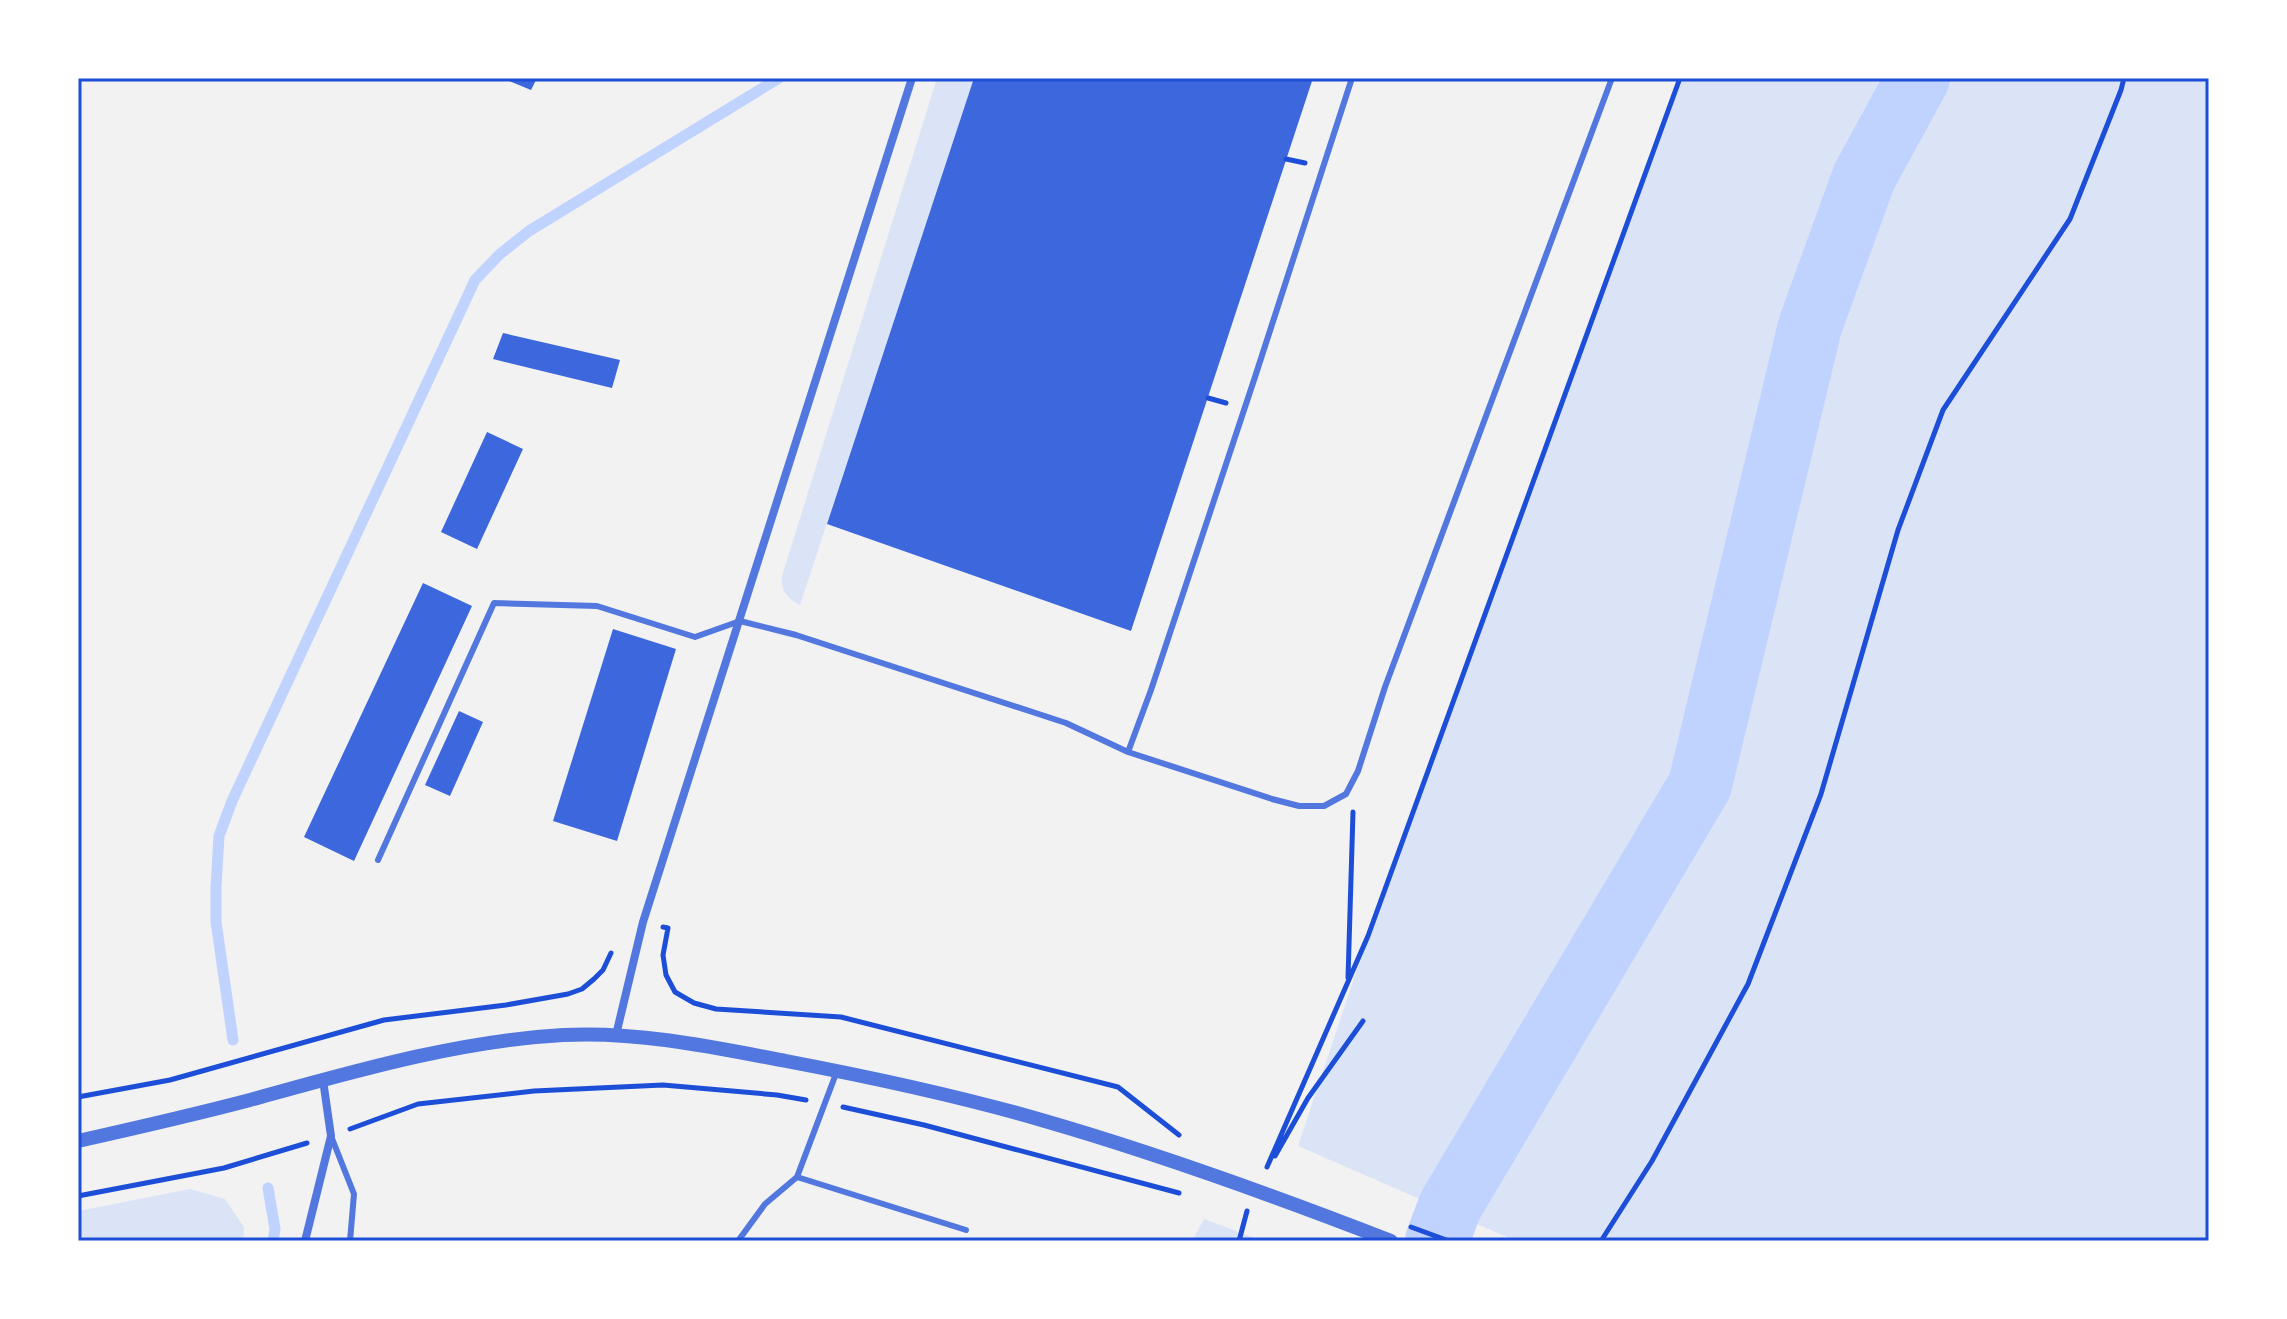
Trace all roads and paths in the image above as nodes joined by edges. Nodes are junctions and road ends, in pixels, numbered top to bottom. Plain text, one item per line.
1 (912, 78) edge
2 (1352, 78) edge
3 (1612, 78) edge
4 (1680, 78) edge
5 (2124, 78) edge
6 (740, 621) junction
7 (1128, 752) junction
8 (1346, 794) junction
9 (378, 860) dead end
10 (1348, 983) junction
11 (1363, 1021) dead end
12 (616, 1035) junction
13 (837, 1071) junction
14 (323, 1080) junction
15 (824, 1103) junction
16 (331, 1136) junction
17 (78, 1141) edge
18 (797, 1177) junction
19 (1255, 1190) junction
20 (1187, 1195) dead end
21 (78, 1196) edge
22 (1247, 1211) junction
23 (1261, 1215) dead end
24 (966, 1230) dead end
25 (305, 1241) edge
26 (350, 1241) edge
27 (738, 1241) edge
28 (1239, 1241) edge
29 (1391, 1241) edge
30 (1601, 1241) edge

1 - 6 street
2 - 7 lane
3 - 8 lane
4 - 10 path
5 - 30 path
6 - 7 lane
6 - 9 lane
6 - 12 street
7 - 8 lane
8 - 10 path
10 - 11 path
12 - 13 street
12 - 14 street
13 - 15 lane
13 - 19 street
14 - 16 street
14 - 17 street
15 - 16 path
15 - 18 lane
15 - 20 path
16 - 21 path
16 - 25 street
16 - 26 lane
18 - 24 lane
18 - 27 lane
19 - 22 path
19 - 29 street
22 - 23 path
22 - 28 path

